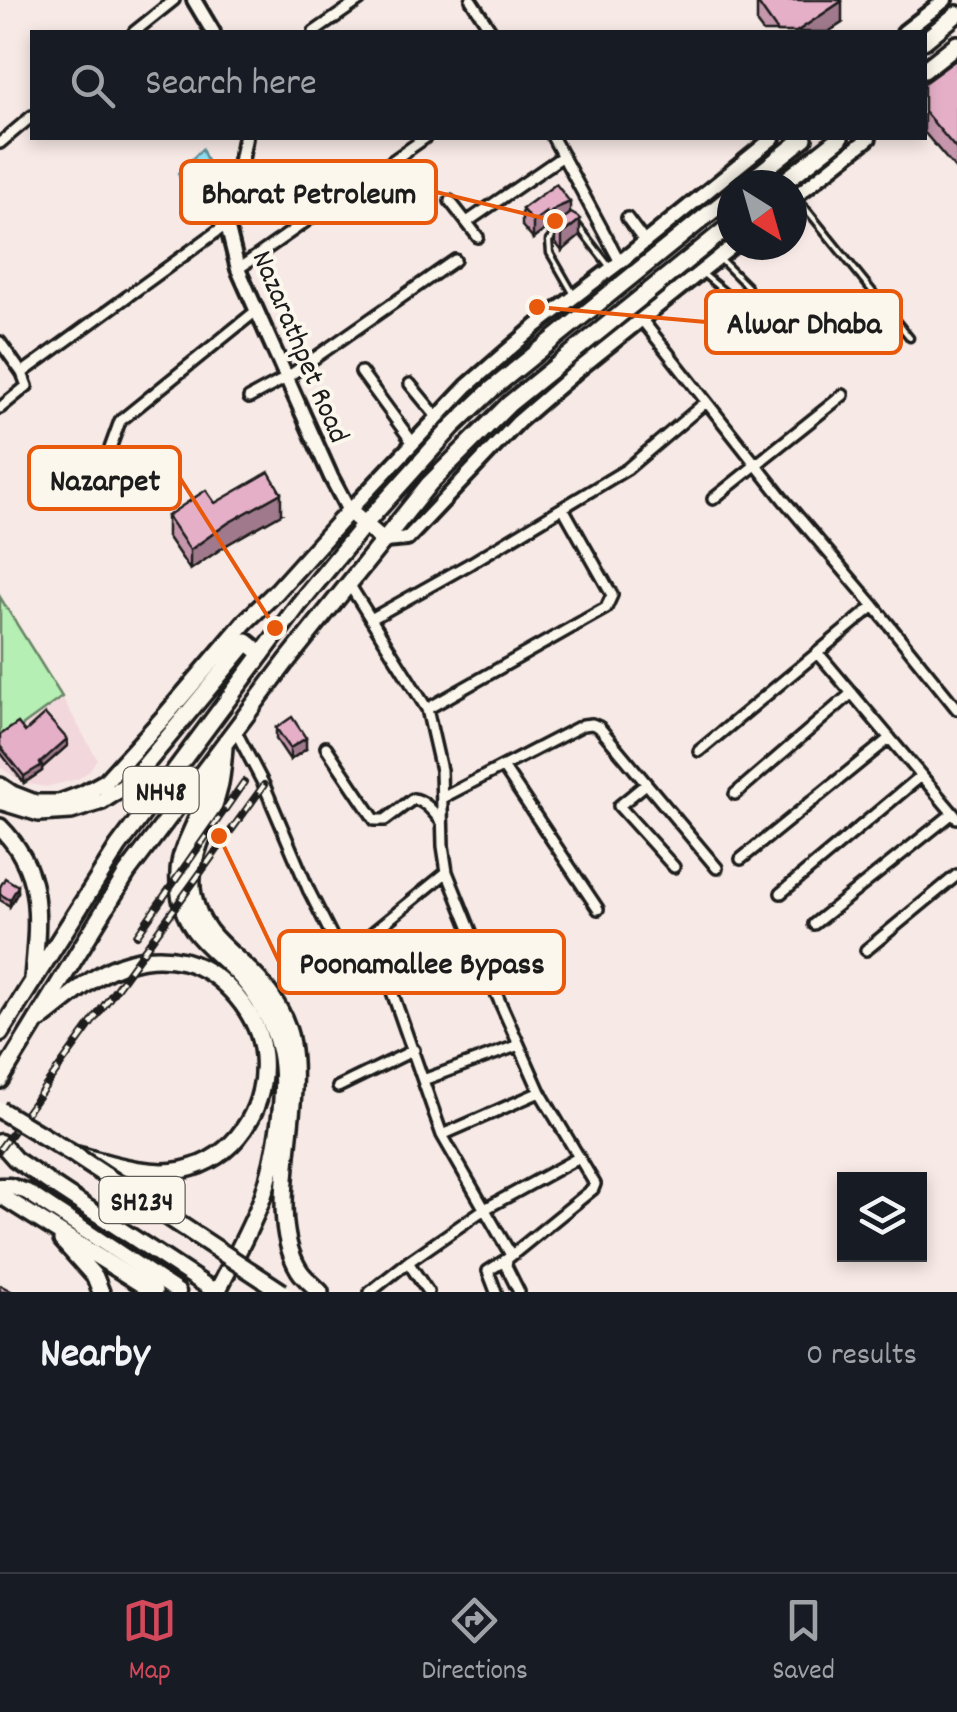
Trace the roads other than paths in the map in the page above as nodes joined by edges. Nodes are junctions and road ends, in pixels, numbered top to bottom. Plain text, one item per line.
1 (174, 0) edge
2 (194, 0) edge
3 (360, 0) edge
4 (471, 0) edge
5 (945, 0) edge
6 (957, 14) edge
7 (136, 30) edge
8 (212, 30) edge
9 (317, 30) edge
10 (491, 30) edge
11 (907, 30) edge
12 (927, 38) edge
13 (957, 44) edge
14 (927, 68) edge
15 (30, 118) edge
16 (245, 140) edge
17 (421, 140) edge
18 (554, 140) edge
19 (770, 140) edge
20 (801, 140) edge
21 (837, 140) edge
22 (866, 140) edge
23 (0, 143) edge
24 (563, 156) junction
25 (778, 158) junction
26 (763, 170) edge
27 (799, 170) edge
28 (807, 187) edge
29 (450, 201) dead end
30 (717, 207) edge
31 (807, 213) edge
32 (627, 218) dead end
33 (230, 222) junction
34 (466, 222) junction
35 (571, 224) edge
36 (564, 226) edge
37 (717, 236) edge
38 (478, 237) dead end
39 (644, 241) junction
40 (707, 244) junction
41 (717, 257) edge
42 (717, 259) edge
43 (455, 260) dead end
44 (720, 260) edge
45 (616, 265) junction
46 (238, 268) junction
47 (701, 272) junction
48 (569, 302) junction
49 (256, 311) junction
50 (642, 320) junction
51 (574, 322) junction
52 (910, 338) dead end
53 (0, 342) edge
54 (22, 372) junction
55 (361, 372) dead end
56 (286, 378) junction
57 (410, 384) dead end
58 (842, 396) dead end
59 (250, 398) dead end
60 (706, 402) junction
61 (0, 408) edge
62 (437, 417) junction
63 (412, 444) junction
64 (108, 454) dead end
65 (756, 465) junction
66 (714, 498) dead end
67 (563, 508) junction
68 (349, 511) junction
69 (364, 525) junction
70 (384, 541) junction
71 (350, 584) junction
72 (874, 606) junction
73 (372, 619) junction
74 (818, 652) junction
75 (262, 654) junction
76 (852, 694) junction
77 (957, 708) edge
78 (427, 709) junction
79 (234, 729) junction
80 (890, 738) junction
81 (224, 743) junction
82 (326, 747) dead end
83 (699, 751) dead end
84 (209, 766) junction
85 (503, 767) junction
86 (921, 776) junction
87 (646, 784) junction
88 (0, 786) edge
89 (735, 794) dead end
90 (442, 798) junction
91 (0, 801) edge
92 (955, 816) edge
93 (442, 822) junction
94 (0, 827) edge
95 (741, 859) dead end
96 (674, 866) dead end
97 (717, 868) dead end
98 (448, 872) junction
99 (957, 875) edge
100 (781, 893) dead end
101 (598, 910) dead end
102 (814, 924) dead end
103 (366, 938) junction
104 (866, 950) dead end
105 (32, 982) junction
106 (32, 1027) junction
107 (0, 1034) edge
108 (519, 1045) junction
109 (414, 1050) junction
110 (0, 1080) edge
111 (424, 1080) junction
112 (338, 1087) dead end
113 (540, 1092) junction
114 (0, 1110) edge
115 (442, 1134) junction
116 (0, 1142) edge
117 (73, 1154) junction
118 (578, 1158) junction
119 (0, 1186) edge
120 (0, 1195) edge
121 (483, 1210) junction
122 (50, 1227) junction
123 (509, 1257) junction
124 (408, 1262) junction
125 (101, 1292) edge
126 (154, 1292) edge
127 (178, 1292) edge
128 (216, 1292) edge
129 (282, 1292) edge
130 (320, 1292) edge
131 (370, 1292) edge
132 (428, 1292) edge
133 (496, 1292) edge
134 (519, 1292) edge

1 - 7 street
2 - 8 street
3 - 9 street
4 - 10 street
5 - 11 street
6 - 12 highway
13 - 14 highway
15 - 23 street
16 - 33 street, Nazarathpet Road
17 - 46 street
18 - 24 street
19 - 25 highway
19 - 39 street
20 - 25 highway
21 - 27 highway
22 - 28 street
24 - 34 street
24 - 45 street
25 - 26 highway
29 - 34 street
30 - 51 highway, NH48
31 - 52 lane
32 - 39 street
33 - 46 street, Nazarathpet Road
33 - 54 street
34 - 38 street
35 - 45 lane
36 - 48 lane
37 - 40 highway, NH48
39 - 45 street
40 - 41 highway
40 - 70 highway, NH48
42 - 47 street
43 - 56 street
44 - 47 lane
45 - 48 street
46 - 49 street, Nazarathpet Road
47 - 50 street
48 - 51 highway
48 - 62 street
49 - 56 street, Nazarathpet Road
49 - 64 street
50 - 60 street
50 - 70 street
51 - 69 highway, NH48
53 - 54 street
54 - 61 street
55 - 63 street
56 - 59 street
56 - 68 street, Nazarathpet Road
57 - 62 street
58 - 65 street
60 - 65 street
60 - 67 street
62 - 63 street
63 - 68 street
65 - 66 street
65 - 72 street
67 - 73 street
67 - 78 street
68 - 69 highway
68 - 88 highway
69 - 70 highway
69 - 75 highway, NH48
70 - 71 highway, NH48
71 - 73 street
71 - 79 highway, NH48
72 - 74 street
72 - 77 street
73 - 78 street
74 - 76 street
74 - 83 street
75 - 91 highway
75 - 105 highway, NH48
76 - 80 street
76 - 89 street
78 - 90 street
79 - 81 highway, NH48
79 - 103 street
80 - 86 street
80 - 95 street
81 - 84 highway, NH48
81 - 130 highway
82 - 93 street
84 - 106 highway, NH48
84 - 128 highway
85 - 87 street
85 - 90 street
85 - 101 street
86 - 92 street
86 - 100 street
87 - 96 street
87 - 97 street
90 - 93 street
92 - 102 street
93 - 98 street
94 - 105 highway
98 - 103 street
98 - 108 street
99 - 104 street
103 - 109 street
105 - 107 highway, NH48
106 - 110 highway, NH48
106 - 117 highway
108 - 111 street
108 - 113 street
109 - 111 street
109 - 112 street
111 - 115 street
113 - 115 street
113 - 118 street
114 - 117 highway, SH234, bridge
115 - 121 street
116 - 128 main road
117 - 129 highway, SH234, bridge
118 - 121 street
118 - 123 street
119 - 127 main road
120 - 122 highway, SH234
121 - 123 street
121 - 124 street
122 - 125 highway
122 - 126 highway, SH234
123 - 133 street
123 - 134 street
124 - 131 street
124 - 132 street

